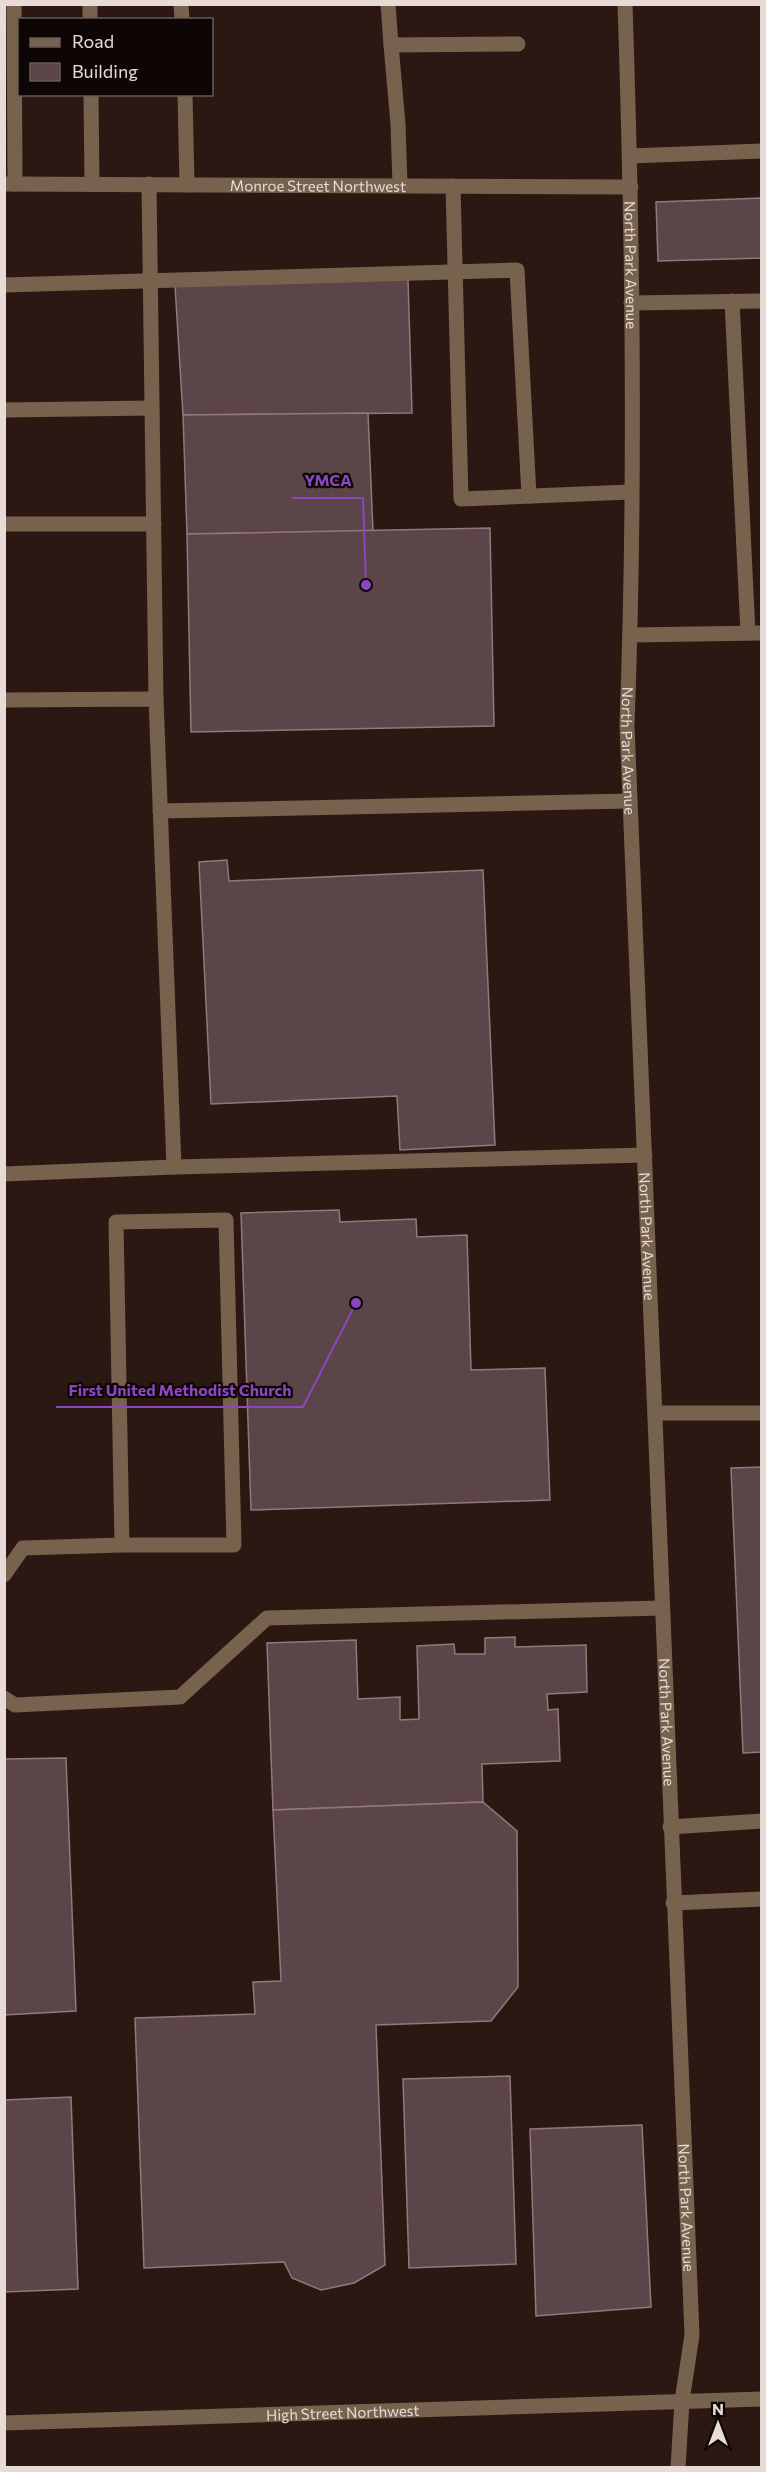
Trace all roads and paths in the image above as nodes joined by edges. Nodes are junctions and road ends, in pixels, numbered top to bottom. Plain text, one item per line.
1 (14, 4) edge
2 (388, 4) edge
3 (625, 4) edge
4 (518, 44) dead end
5 (391, 45) junction
6 (91, 96) edge
7 (185, 96) edge
8 (762, 151) edge
9 (630, 156) junction
10 (10, 184) edge
11 (92, 184) junction
12 (149, 184) junction
13 (187, 185) junction
14 (400, 185) junction
15 (453, 186) junction
16 (631, 187) junction
17 (455, 271) junction
18 (150, 282) junction
19 (4, 285) edge
20 (732, 301) junction
21 (762, 301) edge
22 (631, 303) junction
23 (152, 408) junction
24 (4, 410) edge
25 (630, 492) junction
26 (529, 496) junction
27 (4, 524) edge
28 (154, 524) junction
29 (755, 633) edge
30 (630, 635) junction
31 (156, 699) junction
32 (4, 700) edge
33 (630, 801) junction
34 (160, 811) junction
35 (645, 1155) junction
36 (174, 1167) junction
37 (4, 1174) edge
38 (655, 1413) junction
39 (762, 1413) edge
40 (122, 1545) junction
41 (4, 1575) edge
42 (661, 1608) junction
43 (4, 1698) edge
44 (762, 1821) edge
45 (670, 1827) junction
46 (762, 1899) edge
47 (674, 1903) junction
48 (762, 2398) edge
49 (682, 2401) junction
50 (4, 2423) edge
51 (678, 2468) edge

1 - 10 street
2 - 5 street
3 - 9 street, North Park Avenue
4 - 5 street
5 - 14 street
6 - 11 street
7 - 13 street
8 - 9 street
9 - 16 street, North Park Avenue
10 - 11 street, Monroe Street Northwest
11 - 12 street, Monroe Street Northwest
12 - 13 street, Monroe Street Northwest
12 - 18 street
13 - 14 street, Monroe Street Northwest
14 - 15 street, Monroe Street Northwest
15 - 16 street, Monroe Street Northwest
15 - 17 street
16 - 22 street, North Park Avenue
17 - 18 street
17 - 26 street
17 - 26 street
18 - 19 street
18 - 23 street
20 - 21 street
20 - 22 street
20 - 29 street
22 - 25 street, North Park Avenue
23 - 24 street
23 - 28 street
25 - 26 street
25 - 30 street, North Park Avenue
27 - 28 street
28 - 31 street
29 - 30 street
30 - 33 street, North Park Avenue
31 - 32 street
31 - 34 street
33 - 34 street
33 - 35 street, North Park Avenue
34 - 36 street
35 - 36 street
35 - 38 street, North Park Avenue
36 - 37 street
38 - 39 street
38 - 42 street, North Park Avenue
40 - 40 street
40 - 41 street
42 - 43 street
42 - 45 street, North Park Avenue
44 - 45 street
45 - 47 street, North Park Avenue
46 - 47 street
47 - 49 street, North Park Avenue
48 - 49 street, High Street Northwest
49 - 50 street, High Street Northwest
49 - 51 street, North Park Avenue

